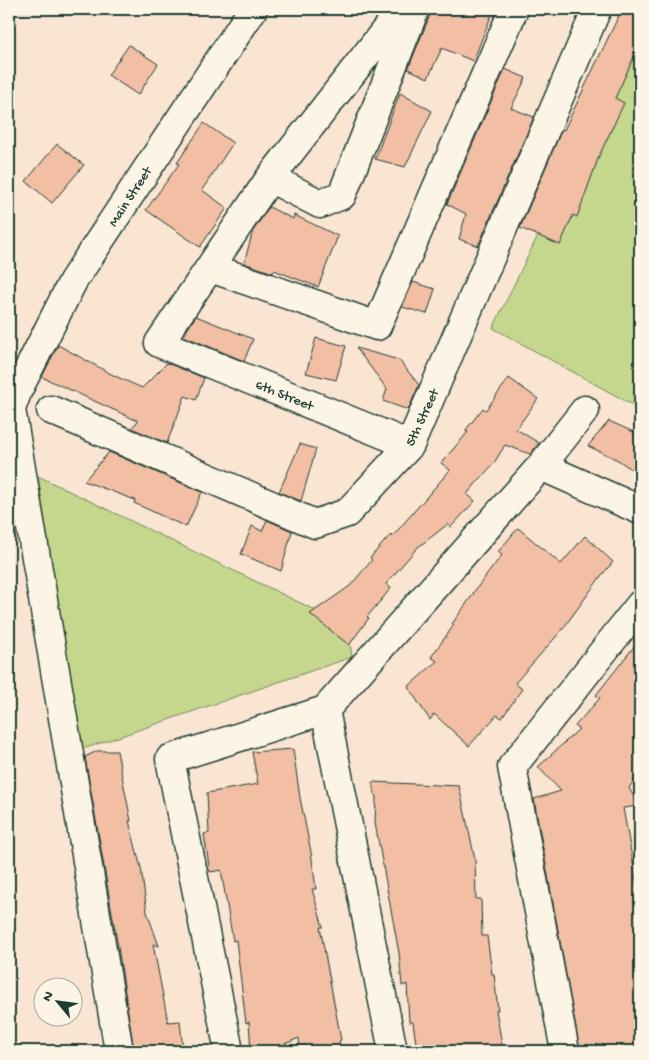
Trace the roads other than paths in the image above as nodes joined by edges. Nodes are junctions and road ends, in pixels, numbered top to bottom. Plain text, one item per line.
1 (253, 9) edge
2 (402, 9) edge
3 (415, 9) edge
4 (514, 9) edge
5 (597, 9) edge
6 (270, 178) junction
7 (211, 268) junction
8 (51, 410) dead end
9 (585, 410) dead end
10 (410, 445) junction
11 (541, 466) junction
12 (640, 510) edge
13 (640, 605) edge
14 (325, 710) junction
15 (119, 1051) edge
16 (230, 1051) edge
17 (394, 1051) edge
18 (565, 1051) edge

1 - 15 street, Main Street
2 - 6 street
3 - 6 street
4 - 7 street
5 - 10 street, 5th Street
6 - 7 street
7 - 10 street, 6th Street
8 - 10 street, 5th Street
9 - 11 street
11 - 12 street
11 - 14 street
13 - 18 street
14 - 16 street
14 - 17 street

